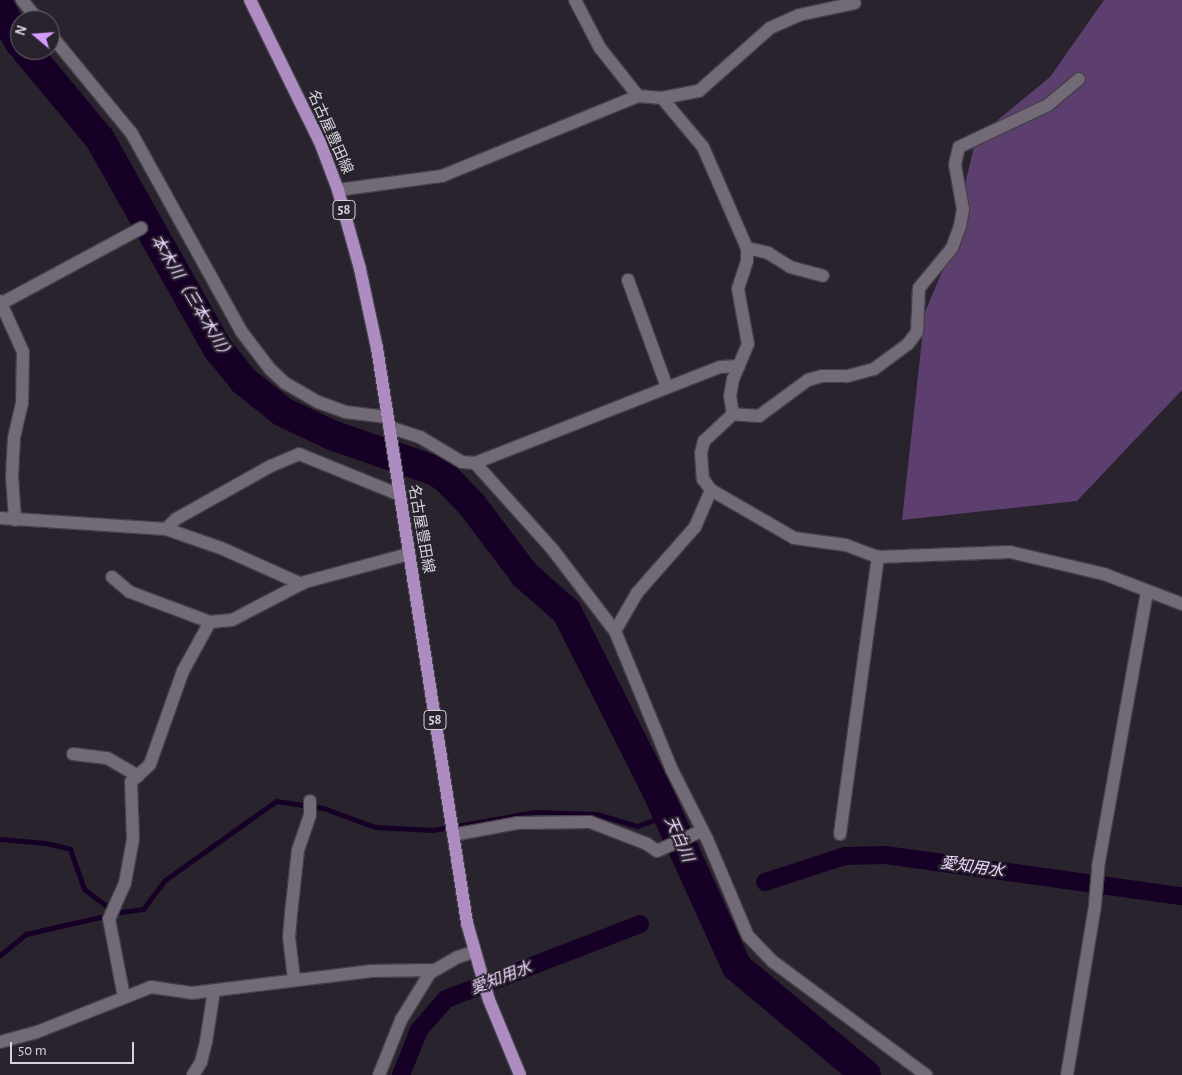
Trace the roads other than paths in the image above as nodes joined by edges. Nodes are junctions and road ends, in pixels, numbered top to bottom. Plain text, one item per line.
1 (22, 0) edge
2 (250, 0) edge
3 (575, 0) edge
4 (855, 3) dead end
5 (30, 10) edge
6 (60, 46) edge
7 (1079, 79) dead end
8 (638, 96) junction
9 (662, 98) junction
10 (338, 190) junction
11 (141, 228) dead end
12 (747, 248) junction
13 (823, 276) dead end
14 (628, 280) dead end
15 (1, 302) edge
16 (739, 366) junction
17 (667, 387) junction
18 (733, 414) junction
19 (389, 427) junction
20 (475, 463) junction
21 (711, 490) junction
22 (400, 495) junction
23 (0, 518) edge
24 (15, 520) junction
25 (166, 529) junction
26 (409, 554) junction
27 (878, 557) junction
28 (112, 577) dead end
29 (300, 584) junction
30 (1147, 592) junction
31 (1182, 604) edge
32 (210, 622) junction
33 (615, 631) junction
34 (74, 754) dead end
35 (138, 776) junction
36 (310, 801) dead end
37 (701, 831) junction
38 (840, 834) dead end
39 (453, 835) junction
40 (474, 957) junction
41 (430, 973) junction
42 (294, 979) junction
43 (214, 991) junction
44 (124, 997) junction
45 (0, 1042) edge
46 (193, 1075) edge
47 (379, 1075) edge
48 (520, 1075) edge
49 (926, 1075) edge
50 (1066, 1075) edge

1 - 5 street
2 - 10 main road, 名古屋豊田線 / 58
3 - 8 street
4 - 9 street
6 - 19 street
7 - 18 street
8 - 9 street
8 - 10 street
9 - 12 street
10 - 19 main road, 名古屋豊田線 / 58
11 - 15 street
12 - 13 street
12 - 16 street
14 - 17 street
15 - 24 street
16 - 17 street
16 - 18 street
17 - 20 street
18 - 21 street
19 - 20 street
19 - 22 main road, 名古屋豊田線 / 58
20 - 33 street
21 - 27 street
21 - 33 street
22 - 25 street
22 - 26 main road, 名古屋豊田線 / 58
23 - 24 street
24 - 25 street
25 - 29 street
26 - 29 street
26 - 39 main road, 名古屋豊田線 / 58
27 - 30 street
27 - 38 street
28 - 32 street
29 - 32 street
30 - 31 street
30 - 50 street
32 - 35 street
33 - 37 street
34 - 35 street
35 - 44 street
36 - 42 street
37 - 39 street
37 - 49 street
39 - 40 main road, 名古屋豊田線 / 58
40 - 41 street
40 - 48 main road, 名古屋豊田線 / 58
41 - 42 street
41 - 47 street
42 - 43 street
43 - 44 street
43 - 46 street
44 - 45 street

